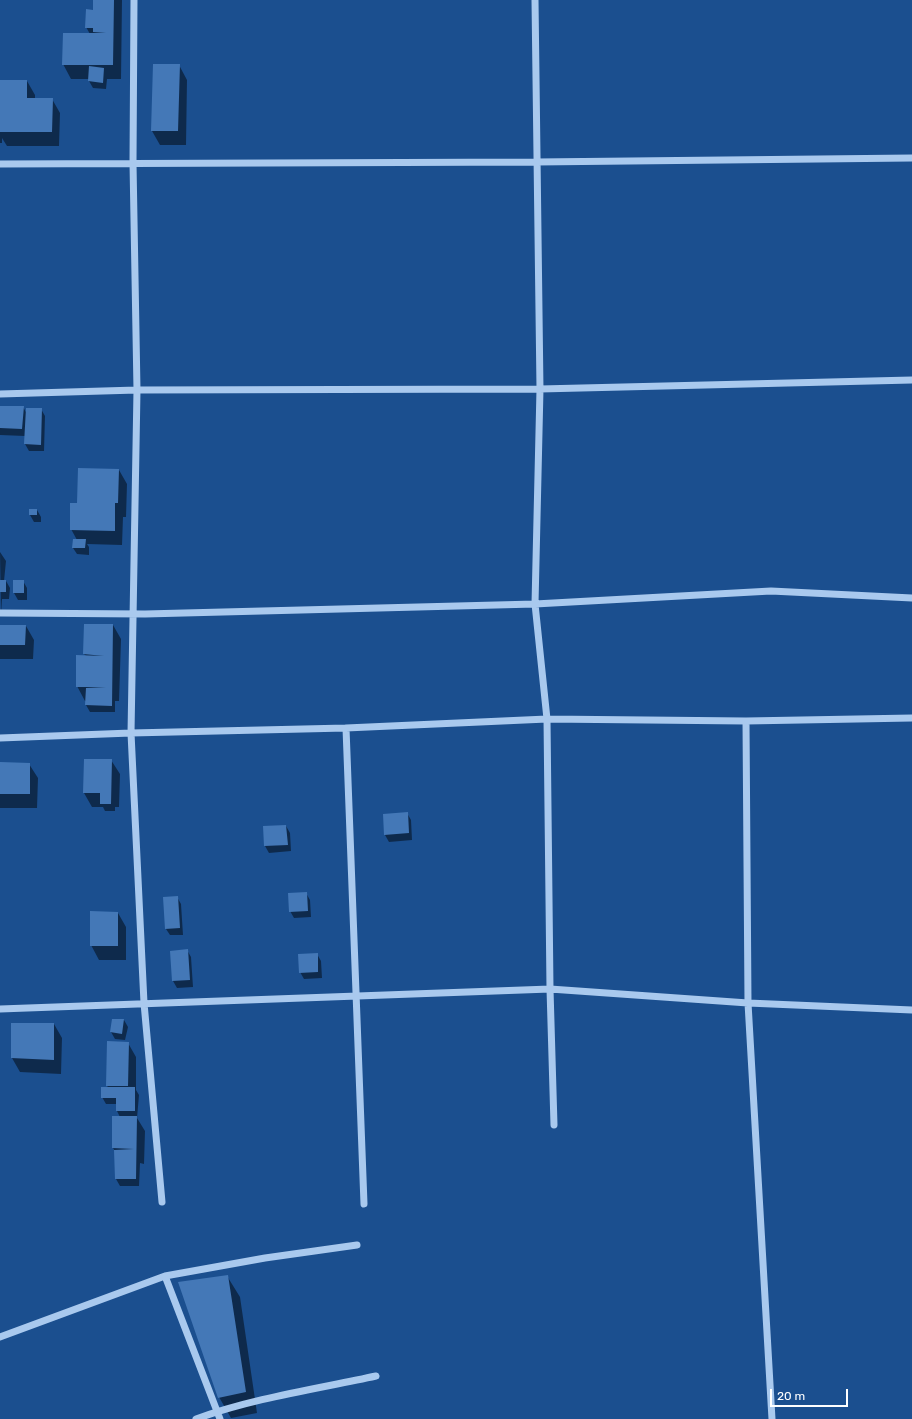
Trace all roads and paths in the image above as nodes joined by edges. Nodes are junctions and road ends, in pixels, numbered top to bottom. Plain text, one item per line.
1 (134, 0) edge
2 (535, 0) edge
3 (912, 158) edge
4 (536, 162) junction
5 (132, 163) junction
6 (0, 164) edge
7 (912, 380) edge
8 (540, 389) junction
9 (137, 390) junction
10 (0, 394) edge
11 (912, 598) edge
12 (534, 604) junction
13 (0, 613) edge
14 (133, 614) junction
15 (912, 718) edge
16 (547, 719) junction
17 (746, 721) junction
18 (346, 728) junction
19 (131, 733) junction
20 (0, 738) edge
21 (550, 989) junction
22 (356, 996) junction
23 (144, 1003) junction
24 (748, 1003) junction
25 (0, 1009) edge
26 (912, 1010) edge
27 (554, 1125) dead end
28 (162, 1202) dead end
29 (364, 1204) dead end
30 (357, 1245) dead end
31 (165, 1276) junction
32 (0, 1337) edge
33 (376, 1376) dead end
34 (217, 1412) junction
35 (196, 1419) edge
36 (220, 1419) edge
37 (772, 1419) edge

1 - 5 street
2 - 4 street
3 - 4 street
4 - 5 street
4 - 8 street
5 - 6 street
5 - 9 street
7 - 8 street
8 - 9 street
8 - 12 street
9 - 10 street
9 - 14 street
11 - 12 street
12 - 14 street
12 - 16 street
13 - 14 street
14 - 19 street
15 - 17 street
16 - 17 street
16 - 18 street
16 - 21 street
17 - 24 street
18 - 19 street
18 - 22 street
19 - 20 street
19 - 23 street
21 - 22 street
21 - 24 street
21 - 27 street
22 - 23 street
22 - 29 street
23 - 25 street
23 - 28 street
24 - 26 street
24 - 37 street
30 - 31 street
31 - 32 street
31 - 34 street
33 - 34 street
34 - 35 street
34 - 36 street

